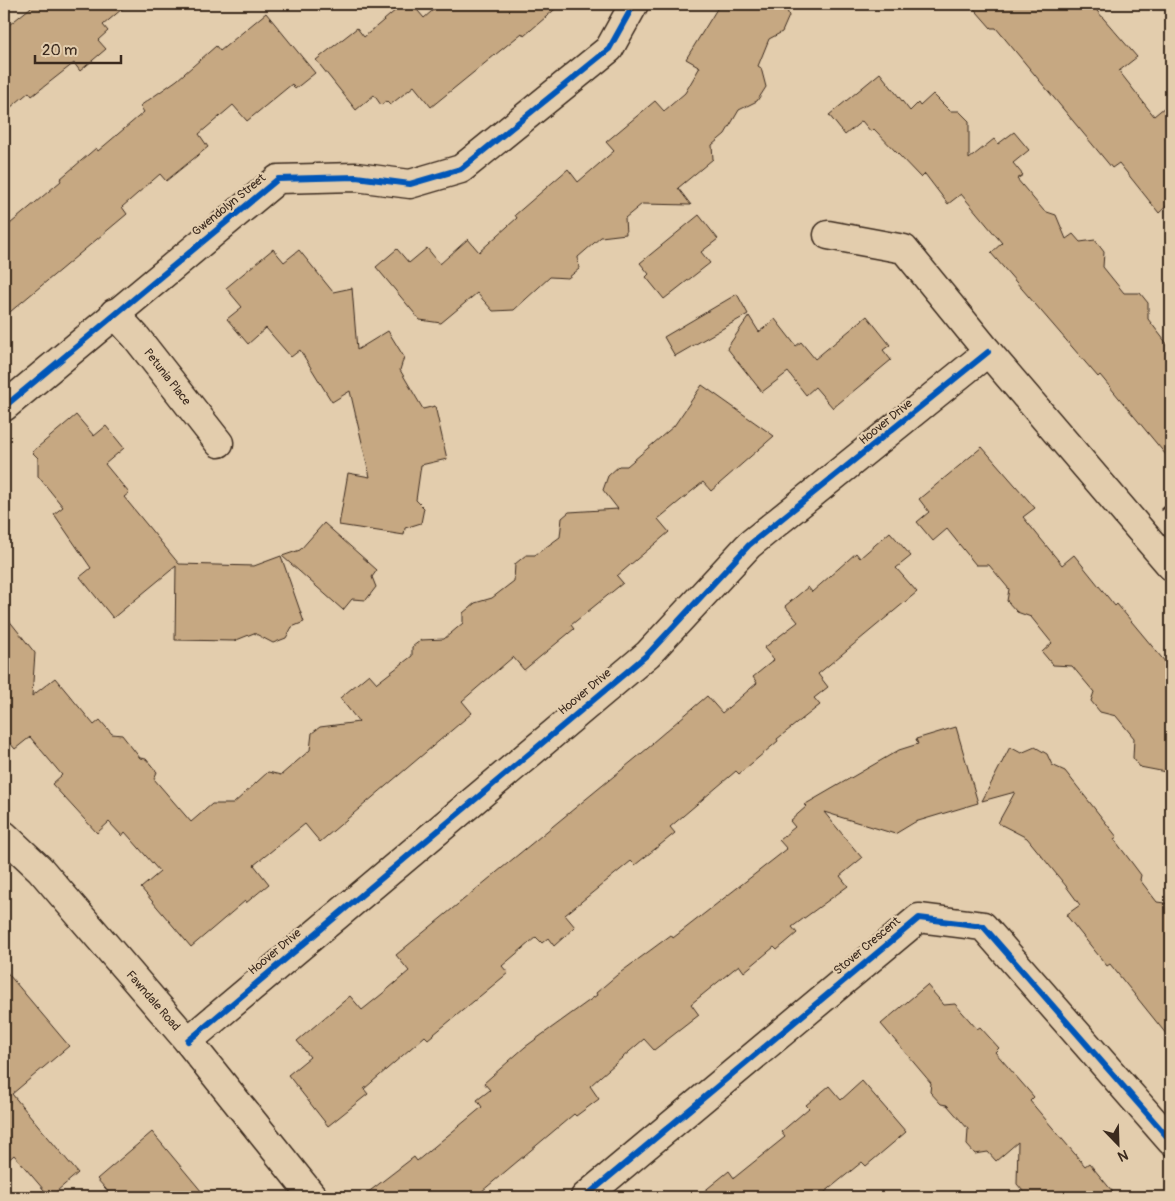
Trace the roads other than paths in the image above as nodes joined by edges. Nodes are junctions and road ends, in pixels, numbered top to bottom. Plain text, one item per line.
1 (634, 4) edge
2 (828, 235) dead end
3 (114, 313) junction
4 (988, 352) junction
5 (4, 407) edge
6 (219, 443) dead end
7 (1171, 566) edge
8 (4, 834) edge
9 (188, 1041) junction
10 (1171, 1140) edge
11 (313, 1197) edge
12 (585, 1197) edge

1 - 3 street, Gwendolyn Street
2 - 4 street
3 - 5 street, Gwendolyn Street
3 - 6 street, Petunia Place
4 - 7 street
4 - 9 street, Hoover Drive
8 - 9 street, Fawndale Road
9 - 11 street, Fawndale Road
10 - 12 street, Stover Crescent

